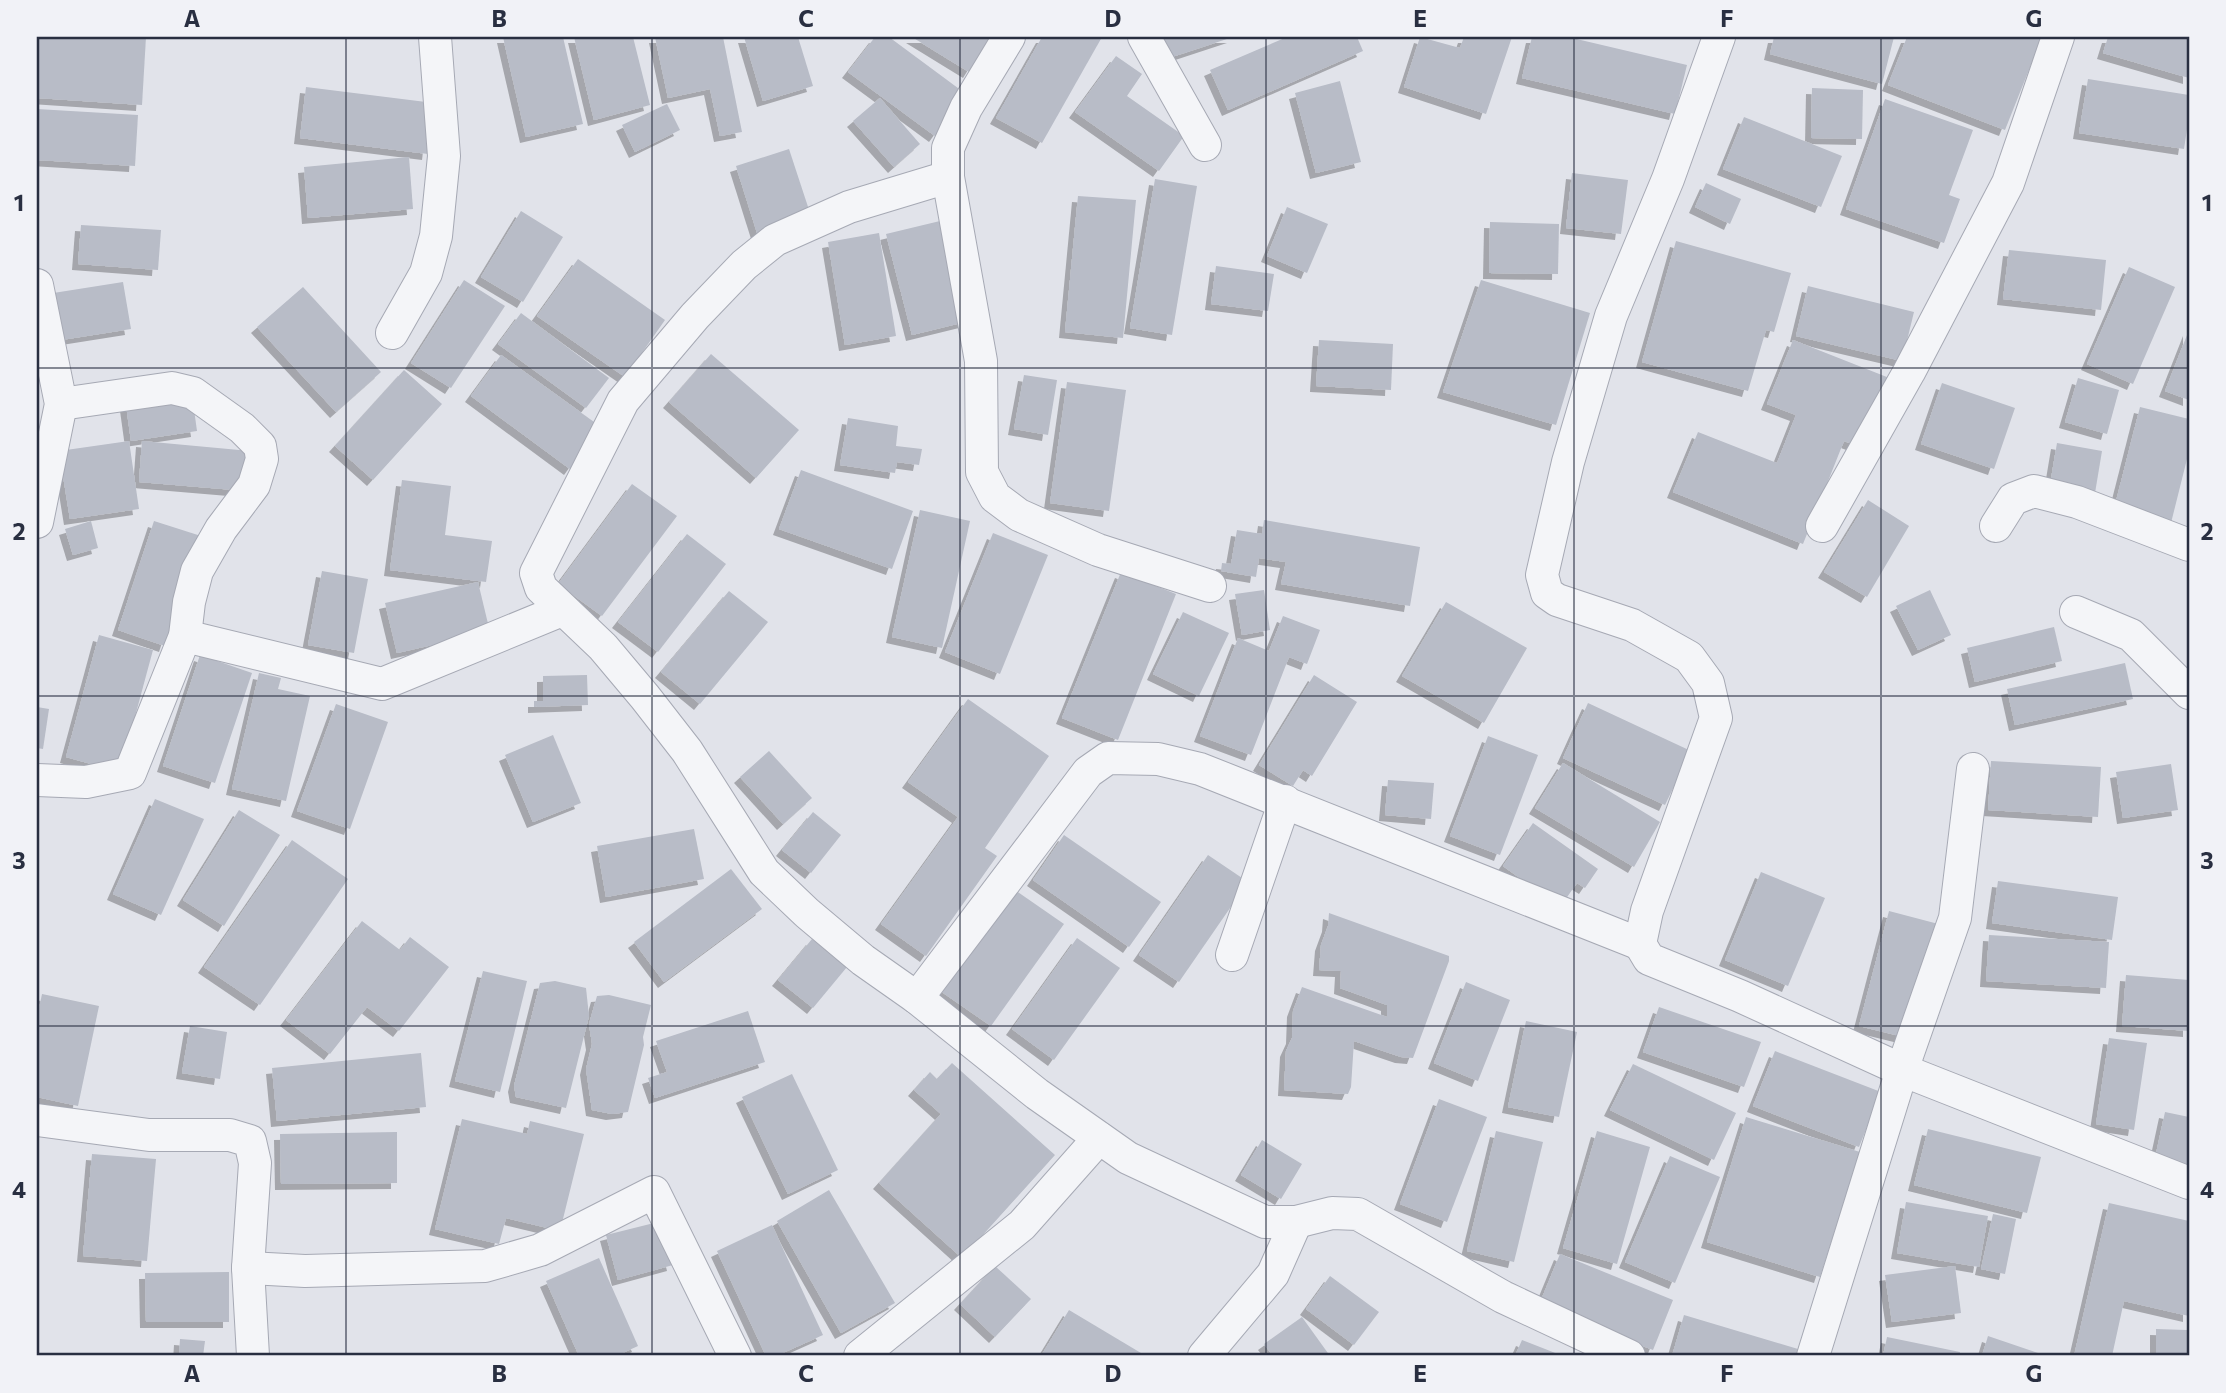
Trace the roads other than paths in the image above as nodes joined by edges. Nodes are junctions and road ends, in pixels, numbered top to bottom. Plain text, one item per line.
1 (435, 37) edge
2 (1009, 37) edge
3 (1144, 37) edge
4 (1719, 37) edge
5 (2058, 37) edge
6 (1205, 145) dead end
7 (948, 177) junction
8 (37, 285) edge
9 (392, 333) dead end
10 (61, 404) junction
11 (37, 522) edge
12 (1822, 526) dead end
13 (1996, 527) dead end
14 (2189, 545) edge
15 (1210, 586) dead end
16 (562, 610) junction
17 (2076, 612) dead end
18 (185, 636) junction
19 (2189, 693) edge
20 (1973, 769) dead end
21 (37, 780) edge
22 (1285, 801) junction
23 (1640, 944) junction
24 (1233, 955) dead end
25 (917, 998) junction
26 (1902, 1070) junction
27 (37, 1120) edge
28 (1100, 1138) junction
29 (2189, 1183) edge
30 (1297, 1222) junction
31 (248, 1268) junction
32 (1614, 1353) edge
33 (254, 1356) edge
34 (735, 1356) edge
35 (860, 1356) edge
36 (1204, 1356) edge
37 (1813, 1356) edge

1 - 9 street
2 - 7 street
3 - 6 street
4 - 23 street
5 - 12 street
7 - 15 street
7 - 16 street
8 - 10 street
10 - 11 street
10 - 18 street
13 - 14 street
16 - 18 street
16 - 25 street
17 - 19 street
18 - 21 street
20 - 26 street
22 - 23 street
22 - 24 street
22 - 25 street
23 - 26 street
25 - 28 street
26 - 29 street
26 - 37 street
27 - 31 street
28 - 30 street
28 - 35 street
30 - 32 street
30 - 36 street
31 - 33 street
31 - 34 street

